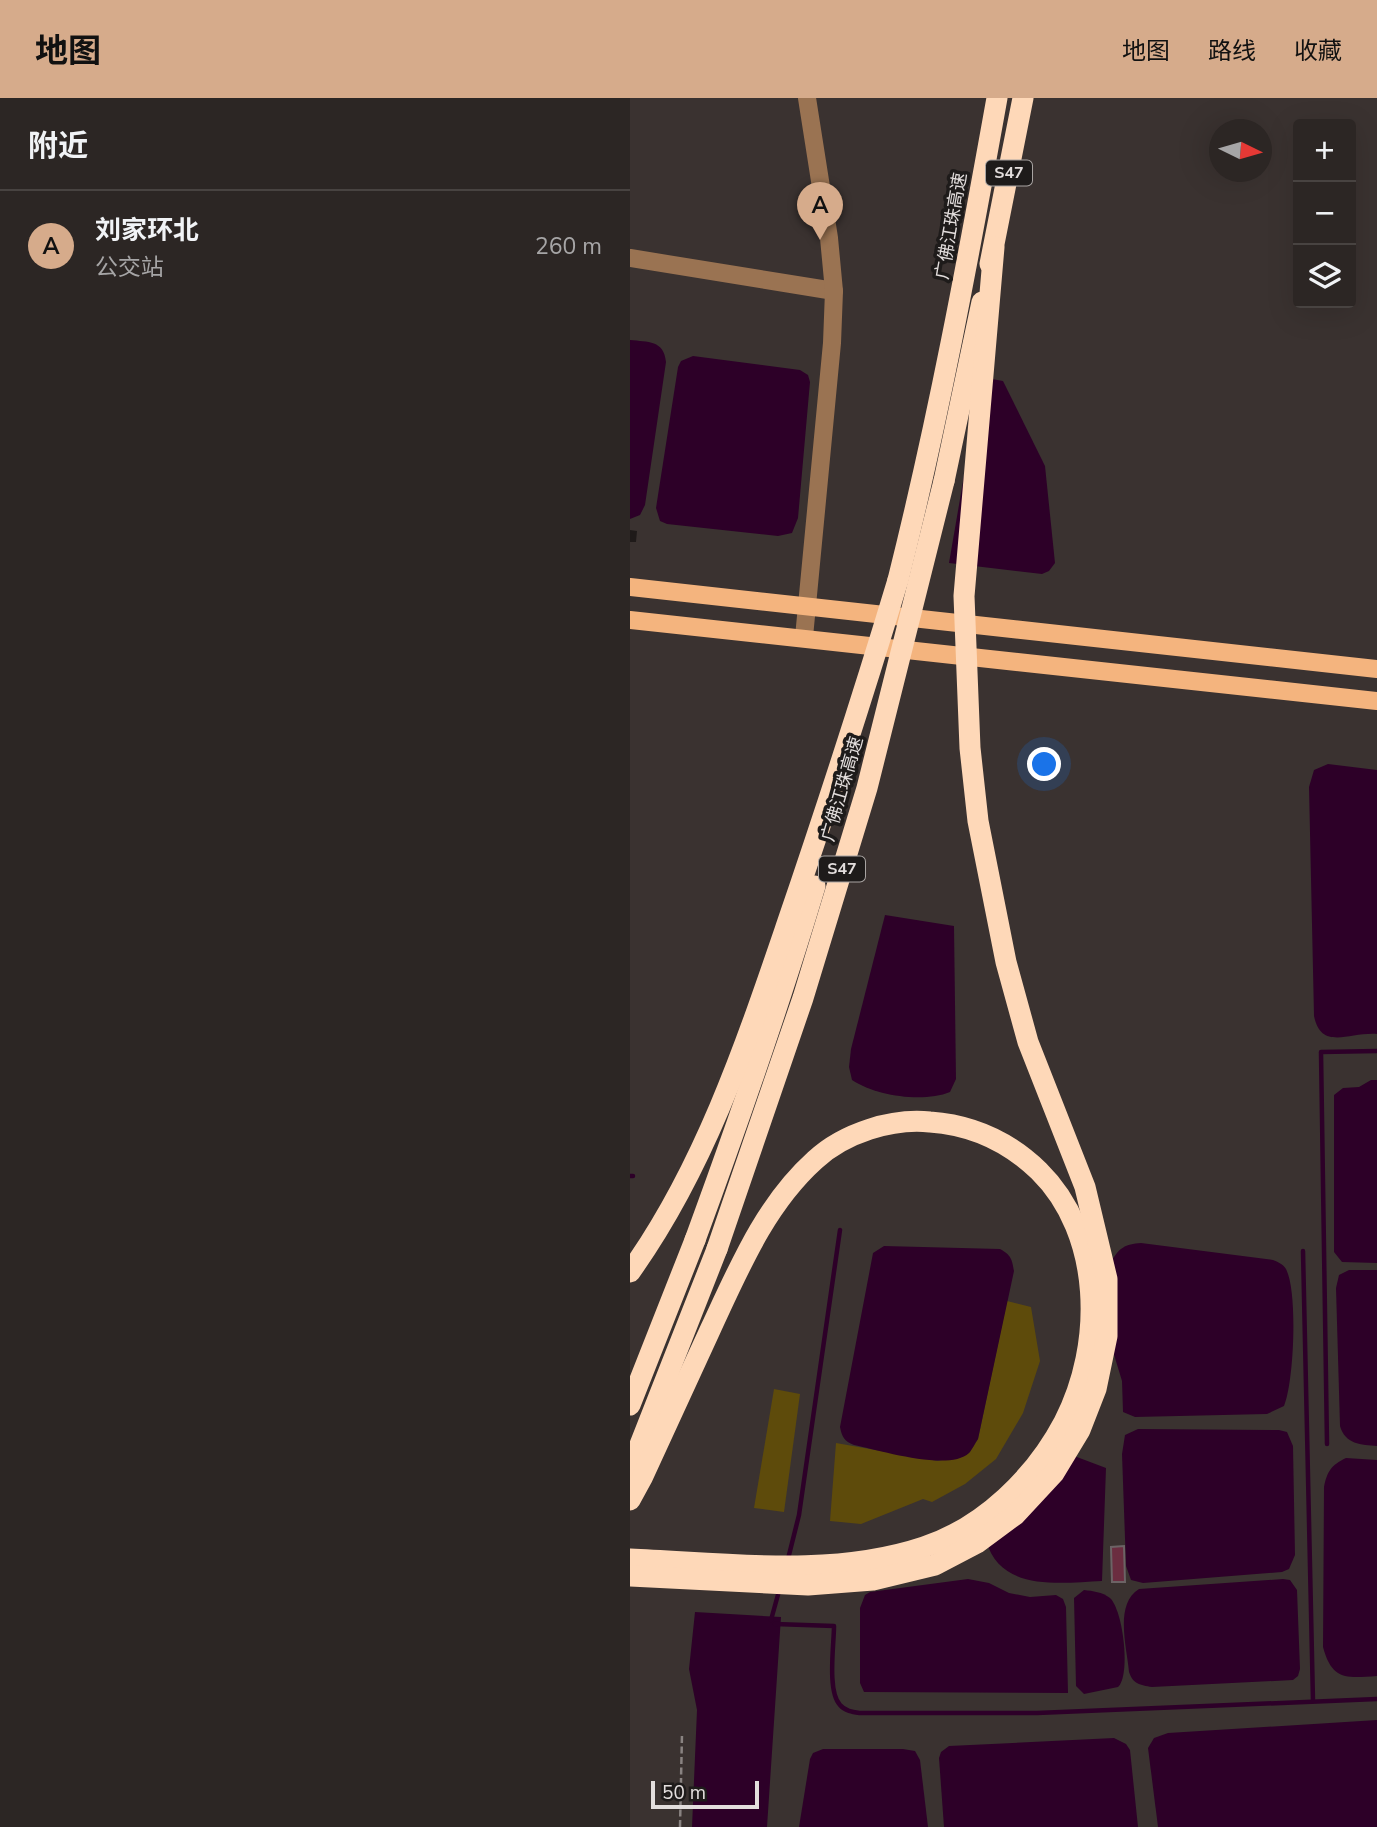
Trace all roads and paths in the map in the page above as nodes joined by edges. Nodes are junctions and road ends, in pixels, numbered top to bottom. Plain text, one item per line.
1 (807, 98) edge
2 (997, 98) edge
3 (1023, 98) edge
4 (994, 247) junction
5 (630, 258) edge
6 (834, 291) junction
7 (898, 580) junction
8 (630, 587) edge
9 (807, 606) junction
10 (630, 620) edge
11 (804, 637) junction
12 (1377, 669) edge
13 (1377, 701) edge
14 (630, 1272) edge
15 (630, 1405) edge
16 (630, 1470) edge
17 (630, 1500) edge
18 (630, 1559) edge
19 (630, 1576) edge
20 (682, 1734) dead end
21 (680, 1827) edge

1 - 6 street
2 - 7 highway, 广佛江珠高速 / S47
3 - 4 highway, 广佛江珠高速 / S47
4 - 16 highway, 广佛江珠高速 / S47, bridge
4 - 19 highway, bridge
5 - 6 street
6 - 9 street
7 - 14 highway, bridge
7 - 15 highway, 广佛江珠高速 / S47, bridge
8 - 9 main road
9 - 11 street
9 - 12 main road
10 - 11 main road
11 - 13 main road
17 - 18 highway
20 - 21 path

